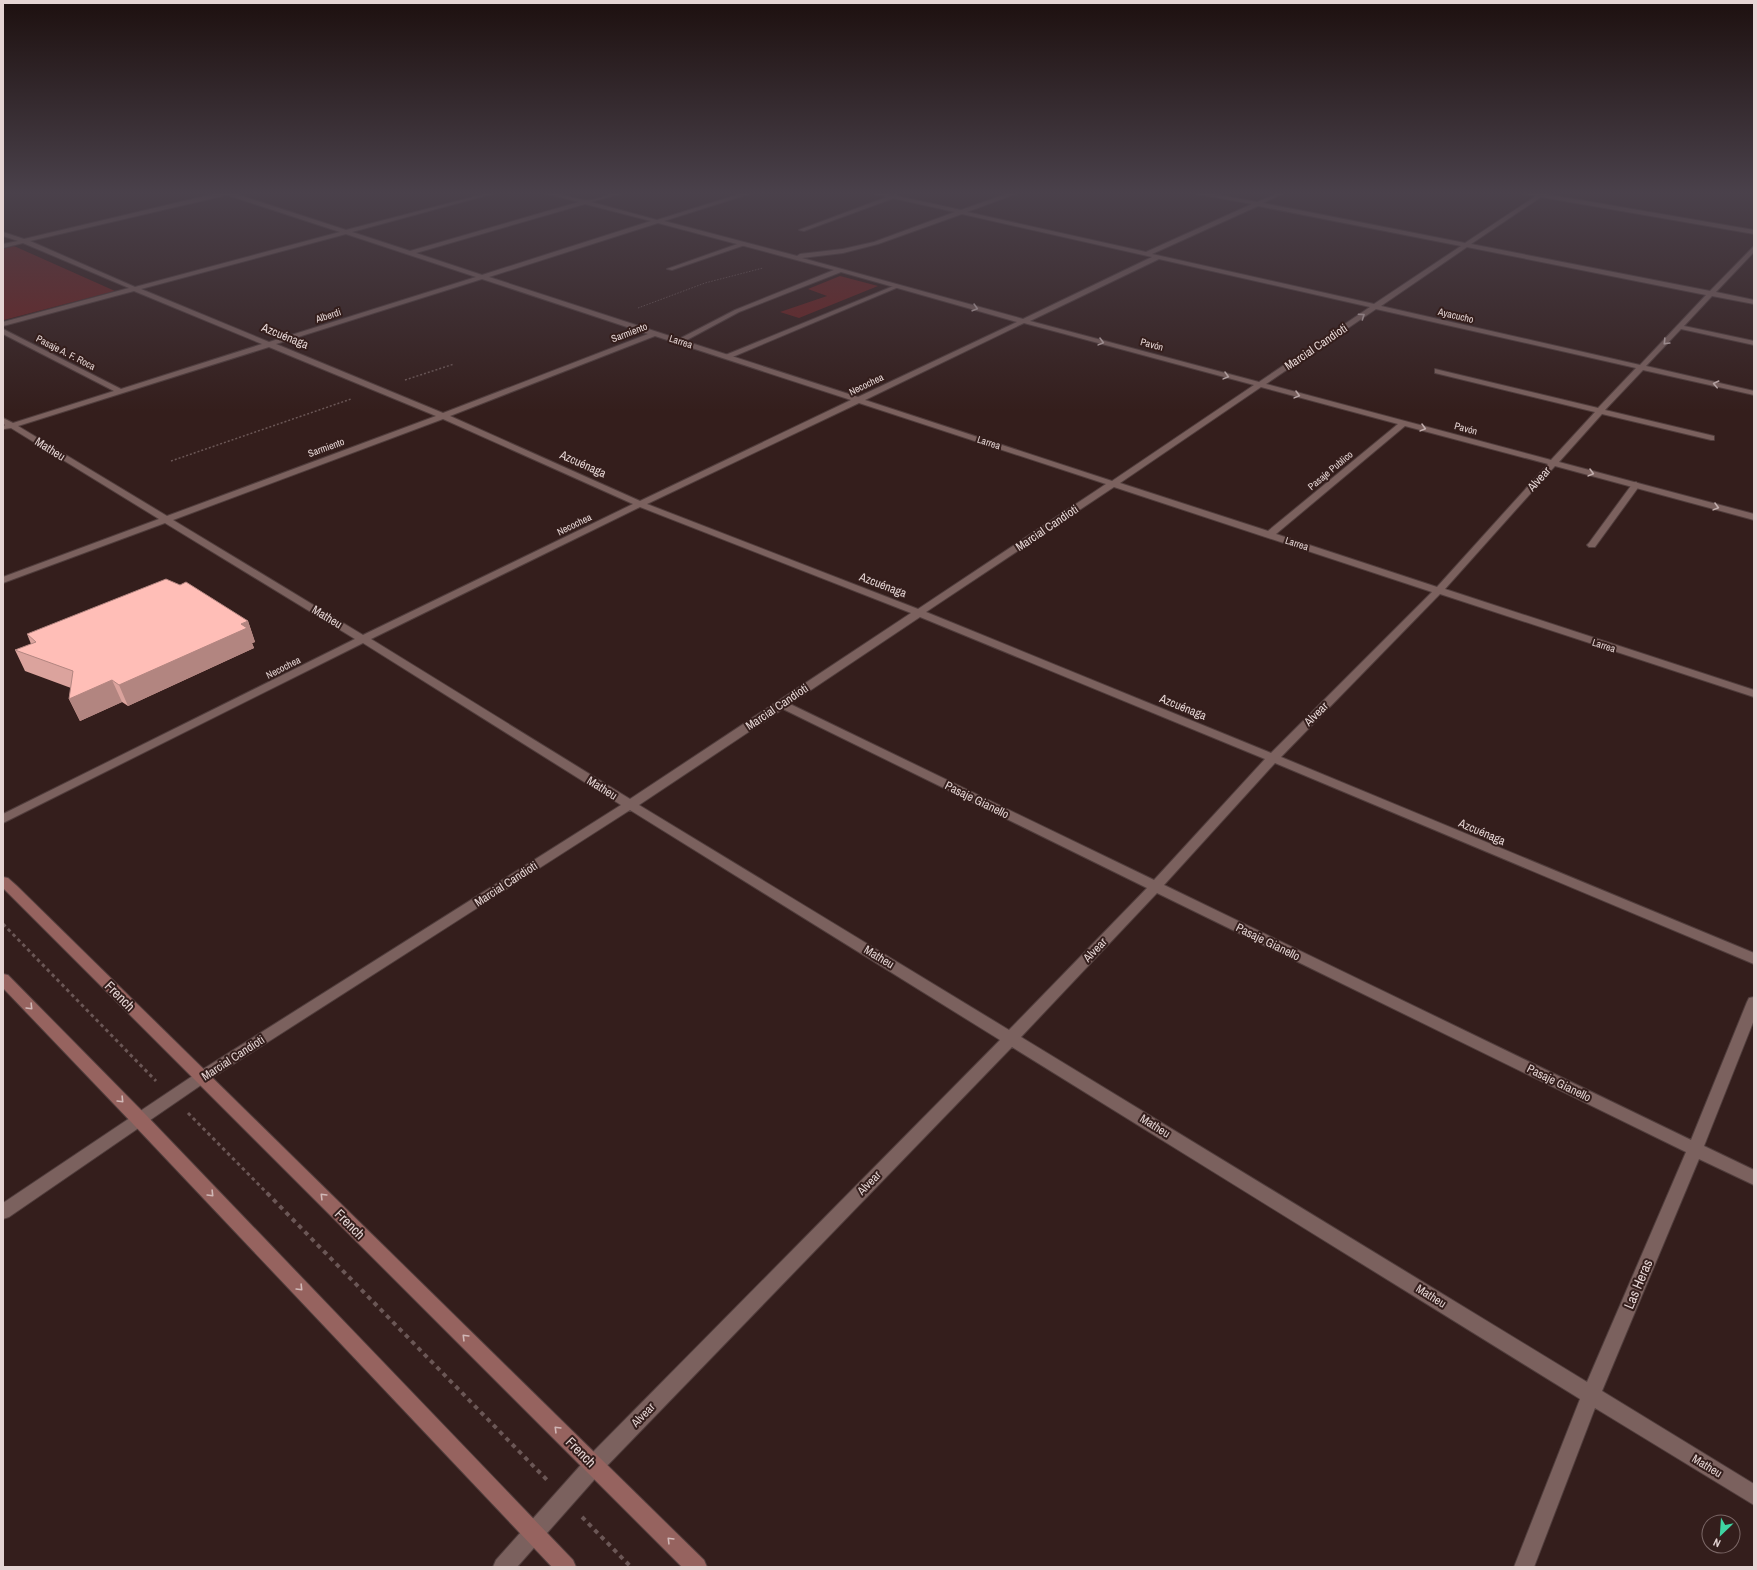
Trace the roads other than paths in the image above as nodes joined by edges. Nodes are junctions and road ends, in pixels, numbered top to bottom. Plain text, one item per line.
1 (80, 265) edge
2 (219, 265) edge
3 (448, 265) edge
4 (516, 265) edge
5 (683, 265) edge
6 (824, 265) edge
7 (1141, 265) edge
8 (1195, 265) edge
9 (1437, 265) edge
10 (1568, 265) edge
11 (1738, 265) edge
12 (670, 270) dead end
13 (841, 270) junction
14 (482, 276) junction
15 (898, 286) junction
16 (133, 288) junction
17 (1712, 294) junction
18 (1754, 302) edge
19 (1376, 306) junction
20 (1023, 321) junction
21 (3, 324) edge
22 (1680, 327) junction
23 (3, 331) edge
24 (656, 333) junction
25 (680, 341) junction
26 (1754, 343) edge
27 (270, 344) junction
28 (727, 356) junction
29 (1641, 367) junction
30 (1438, 371) dead end
31 (1260, 385) junction
32 (120, 391) junction
33 (1754, 393) edge
34 (858, 400) junction
35 (1600, 411) junction
36 (443, 416) junction
37 (1404, 423) junction
38 (6, 424) edge
39 (1711, 438) dead end
40 (1553, 463) junction
41 (1114, 483) junction
42 (1636, 485) junction
43 (640, 504) junction
44 (1754, 517) edge
45 (165, 519) junction
46 (1270, 534) junction
47 (1592, 545) dead end
48 (3, 580) edge
49 (1439, 590) junction
50 (919, 613) junction
51 (363, 639) junction
52 (1754, 694) edge
53 (782, 704) junction
54 (1273, 758) junction
55 (630, 805) junction
56 (3, 819) edge
57 (3, 881) edge
58 (1155, 887) junction
59 (1754, 959) edge
60 (3, 979) edge
61 (1754, 1002) edge
62 (1011, 1038) junction
63 (202, 1077) junction
64 (140, 1120) junction
65 (1695, 1149) junction
66 (1754, 1178) edge
67 (3, 1212) edge
68 (1591, 1395) junction
69 (594, 1465) junction
70 (1754, 1495) edge
71 (535, 1534) junction
72 (503, 1567) edge
73 (566, 1567) edge
74 (698, 1567) edge
75 (1524, 1567) edge

1 - 16 street, Azcuénaga
2 - 16 street
3 - 14 street, Larrea
4 - 14 street, Alberdi
5 - 12 street
6 - 13 street, Pavón
7 - 20 street, Necochea
8 - 19 street, Ayacucho
9 - 19 street, Marcial Candioti
10 - 17 street
11 - 17 street, Alvear
13 - 15 street, Pavón
13 - 25 street
14 - 24 street, Larrea
14 - 27 street, Alberdi
15 -> 20 street, Pavón
15 - 28 street
16 - 21 street
16 - 27 street, Azcuénaga
17 - 18 street
17 - 22 street, Alvear
19 - 29 street, Ayacucho
31 -> 19 street, Marcial Candioti
20 -> 31 street, Pavón
20 - 34 street, Necochea
22 - 26 street
22 -> 29 street, Alvear
23 - 32 street, Pasaje A. F. Roca
24 - 25 street, Larrea
24 - 36 street, Sarmiento
25 - 28 street, Larrea
27 - 32 street, Alberdi
27 - 36 street, Azcuénaga
28 - 34 street, Larrea
33 -> 29 street, Ayacucho
29 - 35 street, Alvear
30 - 35 street
31 -> 37 street, Pavón
31 - 41 street, Marcial Candioti
32 - 38 street, Alberdi
34 - 41 street, Larrea
34 - 43 street, Necochea
35 - 39 street
35 - 40 street, Alvear
36 - 43 street, Azcuénaga
36 - 45 street, Sarmiento
37 -> 40 street, Pavón
37 - 46 street, Pasaje Publico
38 - 45 street, Matheu
40 -> 42 street, Pavón
40 - 49 street, Alvear
41 - 46 street, Larrea
41 - 50 street, Marcial Candioti
42 -> 44 street, Pavón
42 - 47 street
43 - 50 street, Azcuénaga
43 - 51 street, Necochea
45 - 48 street, Sarmiento
45 - 51 street, Matheu
46 - 49 street, Larrea
49 - 52 street, Larrea
49 - 54 street, Alvear
50 - 53 street, Marcial Candioti
50 - 54 street, Azcuénaga
51 - 55 street, Matheu
51 - 56 street, Necochea
53 - 55 street, Marcial Candioti
53 - 58 street, Pasaje Gianello
54 - 58 street, Alvear
54 - 59 street, Azcuénaga
55 - 62 street, Matheu
55 - 63 street, Marcial Candioti
57 - 63 main road, French
58 - 62 street, Alvear
58 - 65 street, Pasaje Gianello
60 -> 64 main road
61 - 65 street, Las Heras
62 - 68 street, Matheu
62 - 69 street, Alvear
63 - 64 street, Marcial Candioti
69 -> 63 main road, French
64 - 67 street, Marcial Candioti
64 -> 71 main road
65 - 66 street, Pasaje Gianello
65 - 68 street, Las Heras
68 - 70 street, Matheu
68 - 75 street, Las Heras
69 - 71 street, Alvear
74 -> 69 main road, French
71 - 72 street, Alvear
71 - 73 main road

